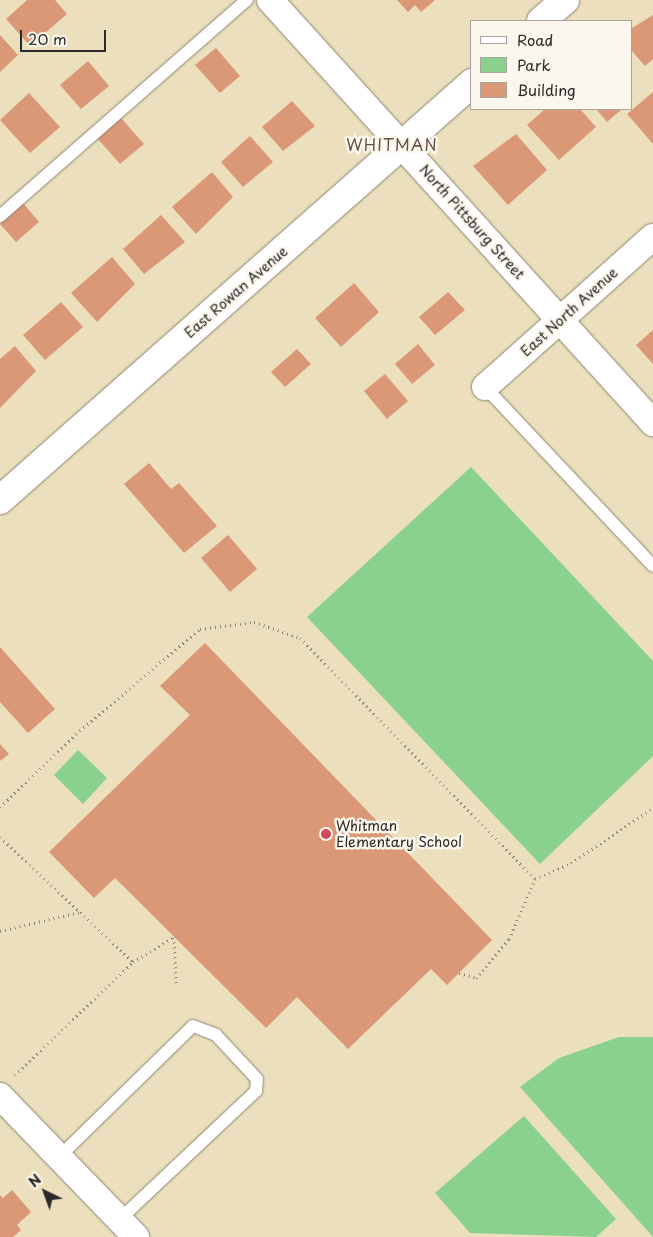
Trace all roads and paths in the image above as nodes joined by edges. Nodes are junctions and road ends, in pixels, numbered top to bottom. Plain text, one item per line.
1 (247, 0) edge
2 (270, 0) edge
3 (565, 0) edge
4 (542, 20) edge
5 (470, 85) edge
6 (402, 145) junction
7 (0, 216) edge
8 (653, 237) edge
9 (559, 320) junction
10 (484, 387) joint
11 (653, 423) edge
12 (0, 500) edge
13 (653, 566) edge
14 (0, 807) edge
15 (653, 808) edge
16 (0, 837) edge
17 (535, 879) junction
18 (80, 912) junction
19 (0, 931) edge
20 (133, 962) junction
21 (459, 973) dead end
22 (176, 983) dead end
23 (4, 1089) edge
24 (59, 1157) junction
25 (127, 1228) edge

1 - 7 lane
2 - 6 street, North Pittsburg Street
3 - 4 street
5 - 6 street, East Rowan Avenue
6 - 9 street, North Pittsburg Street
6 - 12 street, East Rowan Avenue
8 - 9 street, East North Avenue
9 - 10 street, East North Avenue
9 - 11 street, North Pittsburg Street
10 - 13 lane
14 - 17 path
15 - 17 path
16 - 18 path
17 - 21 path
18 - 19 path
18 - 20 path
20 - 22 path
20 - 23 path
23 - 24 street
24 - 25 street
24 - 25 lane

